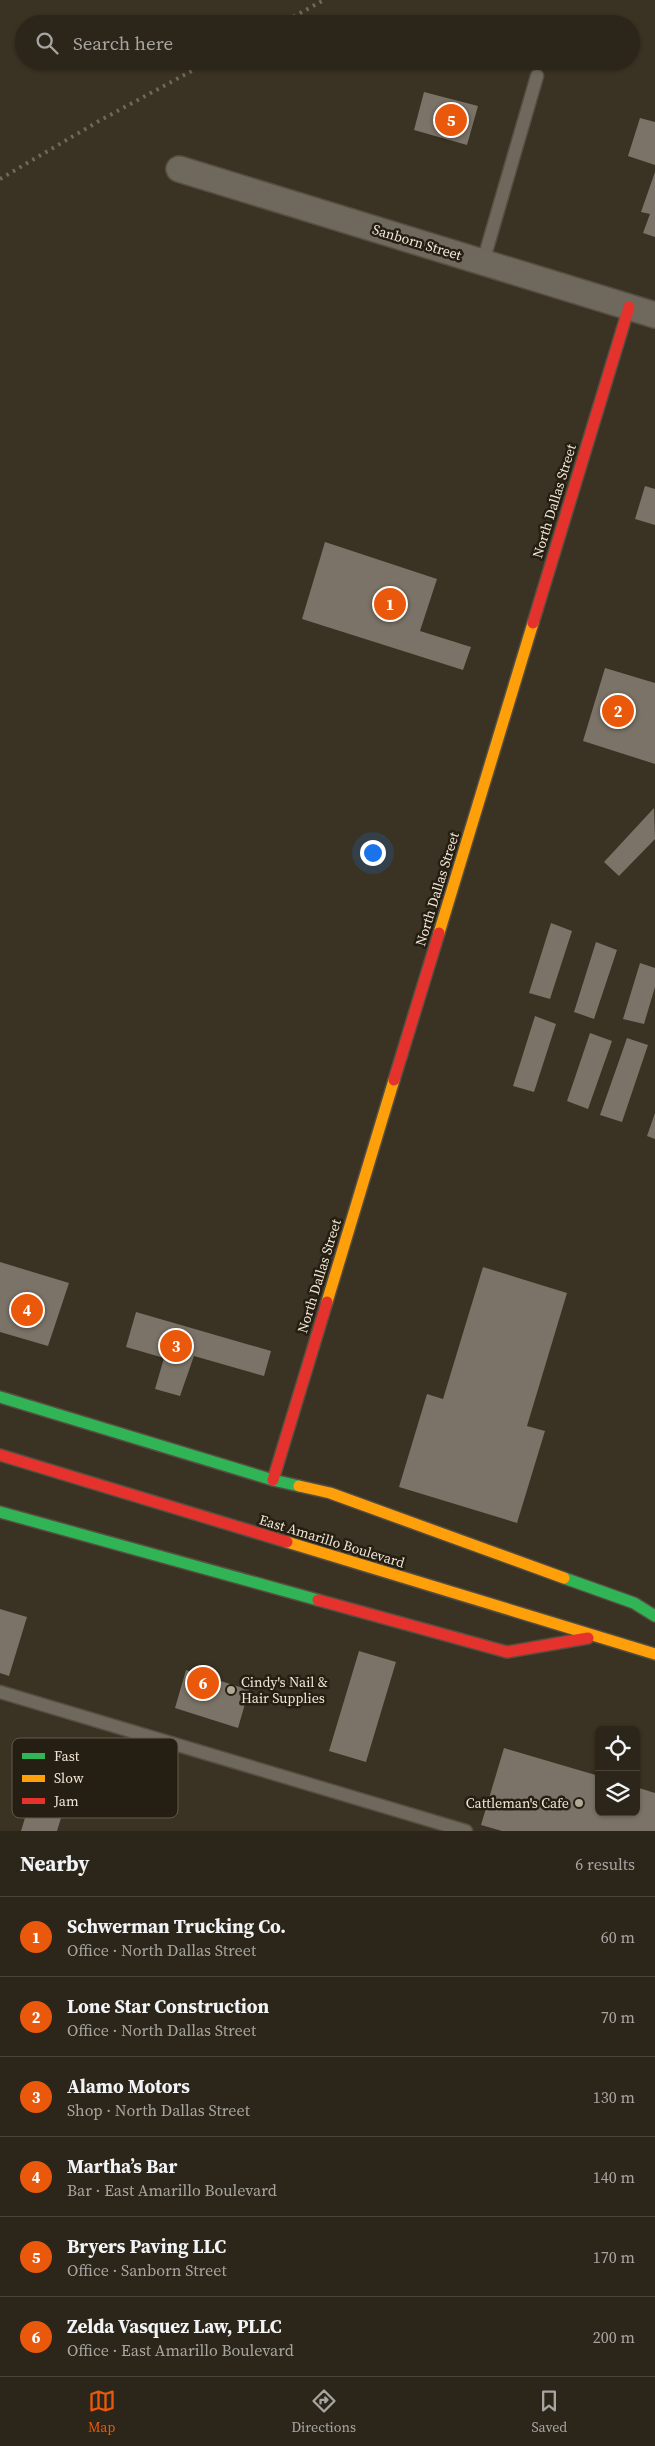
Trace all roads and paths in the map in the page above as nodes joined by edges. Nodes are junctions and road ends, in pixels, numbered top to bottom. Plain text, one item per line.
1 (537, 76) dead end
2 (179, 169) dead end
3 (483, 262) junction
4 (629, 307) junction
5 (655, 315) edge
6 (0, 1397) edge
7 (0, 1455) edge
8 (273, 1480) junction
9 (0, 1512) edge
10 (655, 1616) edge
11 (594, 1637) junction
12 (655, 1654) edge
13 (0, 1692) edge
14 (154, 1738) edge
15 (178, 1745) edge
16 (466, 1831) edge

1 - 3 lane
2 - 3 street, Sanborn Street
3 - 4 street, Sanborn Street
4 - 5 street, Sanborn Street
4 - 8 main road, North Dallas Street
6 - 8 main road
7 - 11 main road, East Amarillo Boulevard
8 - 10 main road
9 - 11 main road
11 - 12 main road, East Amarillo Boulevard
13 - 14 lane
15 - 16 lane

